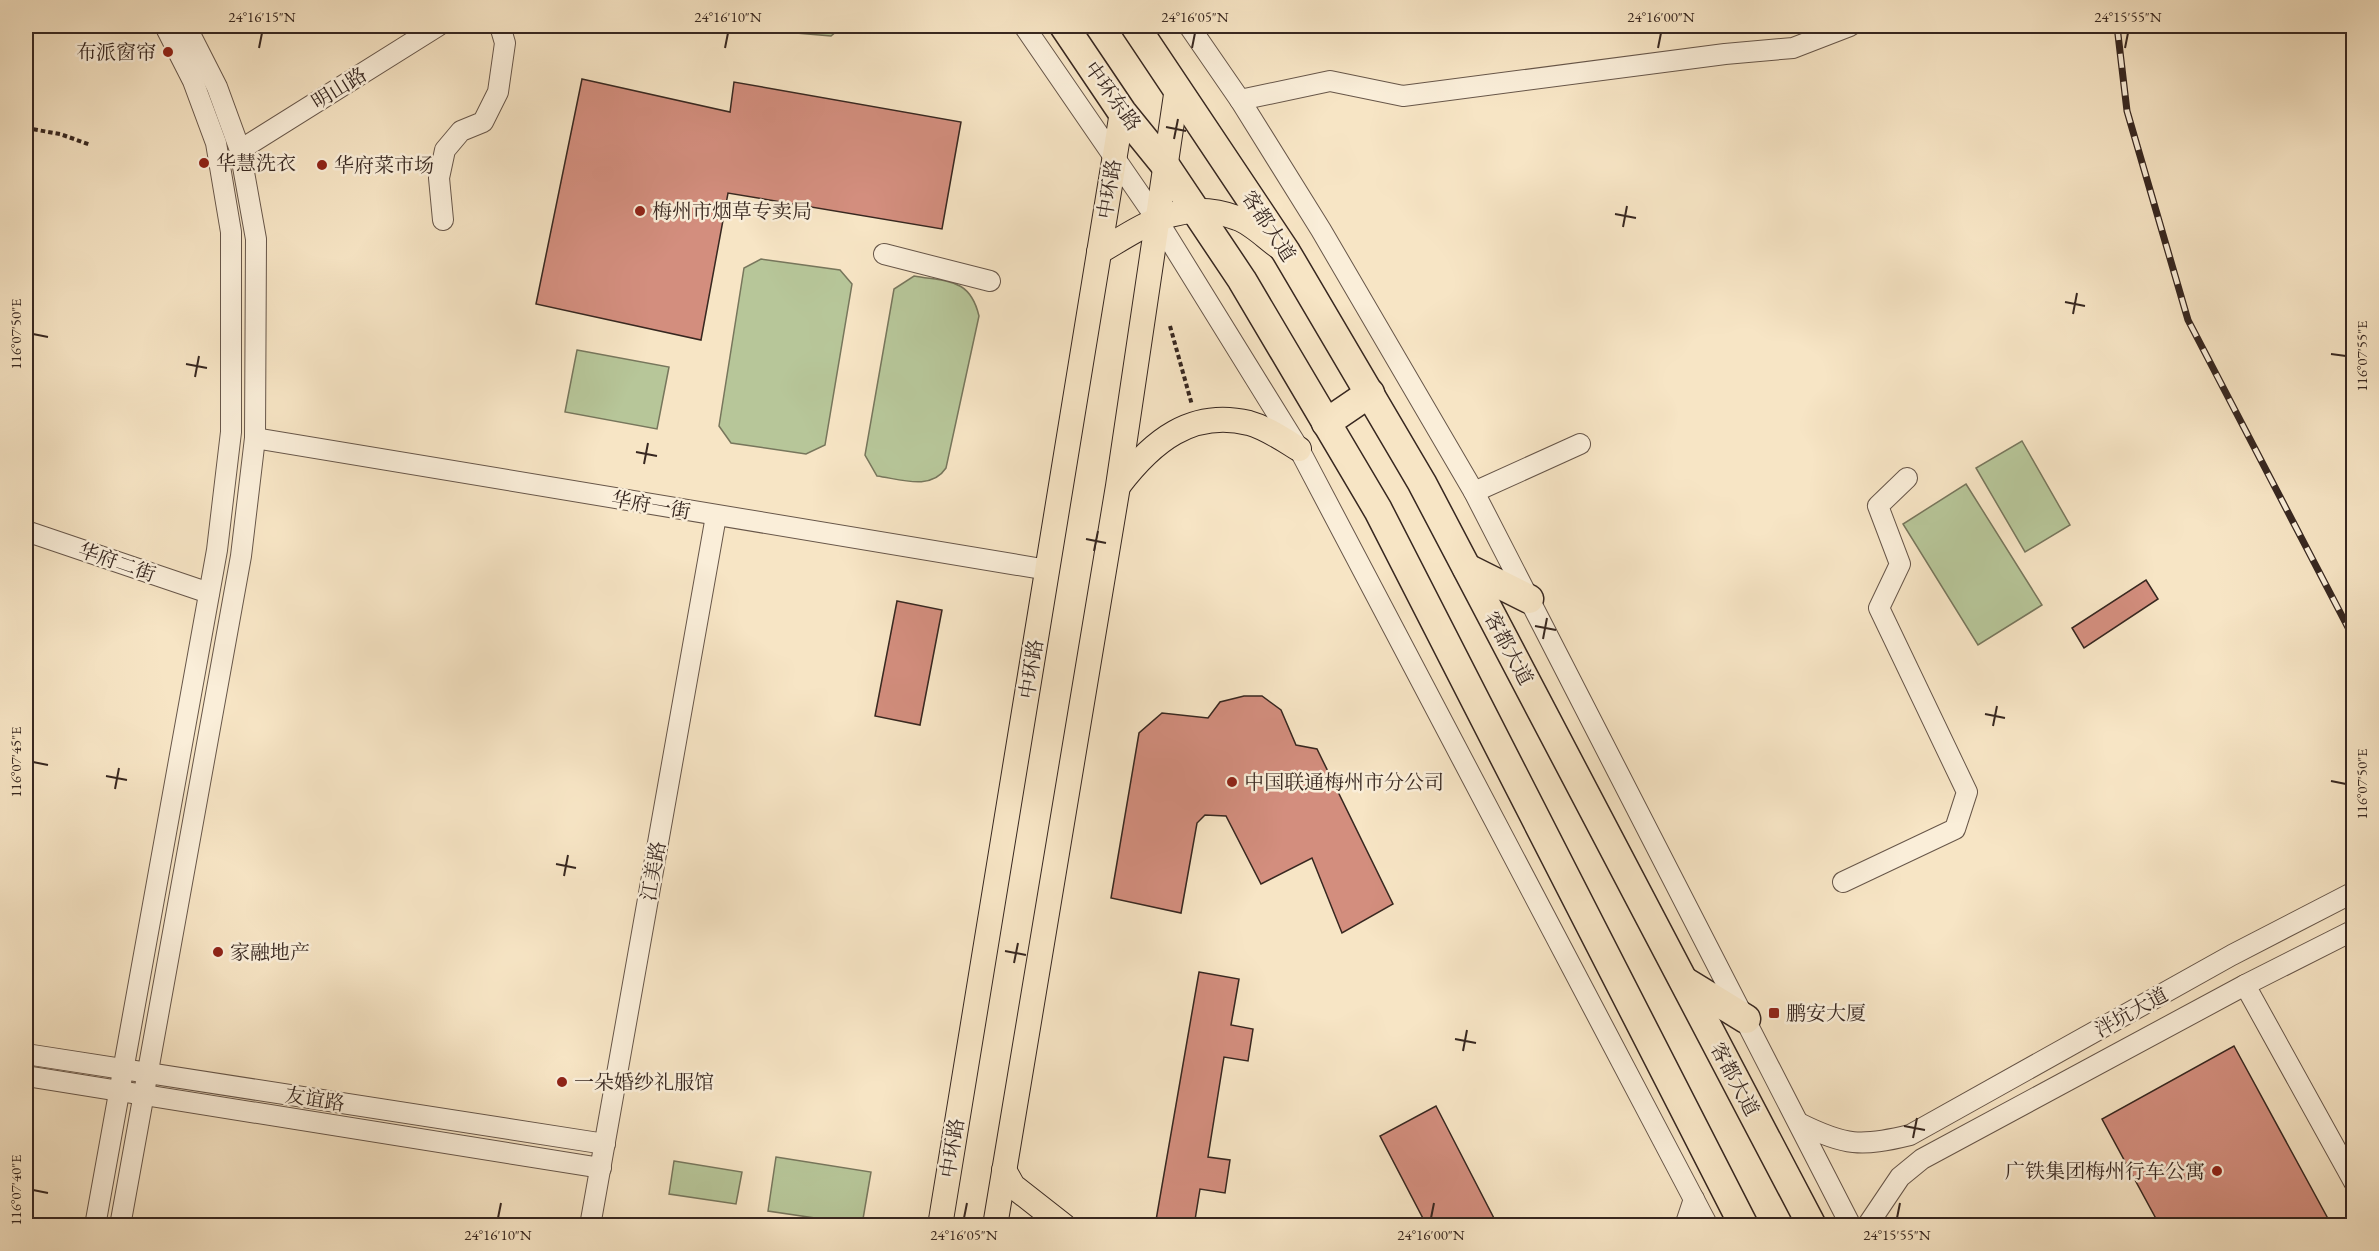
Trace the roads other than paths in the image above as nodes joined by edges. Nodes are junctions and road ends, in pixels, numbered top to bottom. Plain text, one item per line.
1 (165, 26) edge
2 (186, 26) edge
3 (438, 26) edge
4 (500, 26) edge
5 (1024, 26) edge
6 (1064, 26) edge
7 (1135, 26) edge
8 (1189, 26) edge
9 (1850, 26) edge
10 (1177, 88) junction
11 (1240, 100) junction
12 (1122, 112) junction
13 (240, 150) junction
14 (1114, 158) junction
15 (1165, 165) junction
16 (1195, 209) junction
17 (1156, 218) junction
18 (443, 219) dead end
19 (1099, 252) junction
20 (1286, 252) junction
21 (884, 254) dead end
22 (990, 281) dead end
23 (1370, 393) junction
24 (1326, 423) junction
25 (255, 438) junction
26 (1580, 444) dead end
27 (1299, 449) junction
28 (1906, 478) dead end
29 (1118, 486) junction
30 (1474, 492) junction
31 (716, 516) junction
32 (26, 531) edge
33 (1467, 567) junction
34 (1048, 570) junction
35 (209, 593) junction
36 (1529, 599) junction
37 (1843, 882) dead end
38 (2354, 892) edge
39 (2354, 930) edge
40 (1684, 981) junction
41 (2245, 985) junction
42 (1746, 1019) junction
43 (26, 1054) edge
44 (124, 1070) junction
45 (148, 1073) junction
46 (26, 1076) edge
47 (120, 1091) junction
48 (145, 1095) junction
49 (1799, 1123) junction
50 (605, 1144) junction
51 (601, 1168) junction
52 (1004, 1170) junction
53 (2354, 1182) edge
54 (1694, 1199) junction
55 (95, 1226) edge
56 (120, 1226) edge
57 (591, 1226) edge
58 (940, 1226) edge
59 (995, 1226) edge
60 (1064, 1226) edge
61 (1685, 1226) edge
62 (1708, 1226) edge
63 (1744, 1226) edge
64 (1812, 1226) edge
65 (1851, 1226) edge
66 (1867, 1226) edge

1 - 35 street
2 - 13 street
3 - 13 street, 明山路
4 - 18 street
5 - 14 street
6 - 12 highway, 中环东路
7 - 10 highway
8 - 11 street
9 - 11 street
10 - 15 main road
10 - 20 highway, 客都大道
11 - 30 street
12 - 14 main road, 中环路
12 - 15 highway, 中环东路
13 - 25 street
14 - 17 street
14 - 19 main road, 中环路
15 - 16 highway
15 - 17 main road
16 - 17 main road
16 - 20 main road
16 - 24 highway
17 - 19 main road
17 - 27 street
17 - 29 main road
19 - 34 main road, 中环路
20 - 23 highway, 客都大道
21 - 22 street
23 - 24 highway
23 - 33 highway, 客都大道
24 - 63 highway
25 - 31 street, 华府一街
25 - 45 street
26 - 30 street
27 - 29 main road
27 - 54 street
28 - 37 street
29 - 52 main road
30 - 36 street
31 - 34 street, 华府一街
31 - 50 street, 江美路
32 - 35 street, 华府二街
33 - 36 highway
33 - 40 highway, 客都大道
34 - 58 main road, 中环路
35 - 44 street
36 - 42 street
38 - 49 street, 泮坑大道
39 - 41 street, 泮坑大道
40 - 42 highway
40 - 64 highway, 客都大道
41 - 53 street
41 - 66 street, 泮坑大道
42 - 49 street
43 - 44 street, 友谊路
44 - 45 street, 友谊路
44 - 47 street
45 - 48 street
45 - 50 street, 友谊路
46 - 47 street, 友谊路
47 - 48 street, 友谊路
47 - 55 street
48 - 51 street, 友谊路
48 - 56 street
49 - 65 street
50 - 51 street, 江美路
51 - 57 street, 江美路
52 - 59 main road
52 - 60 main road
54 - 61 street
54 - 62 street

